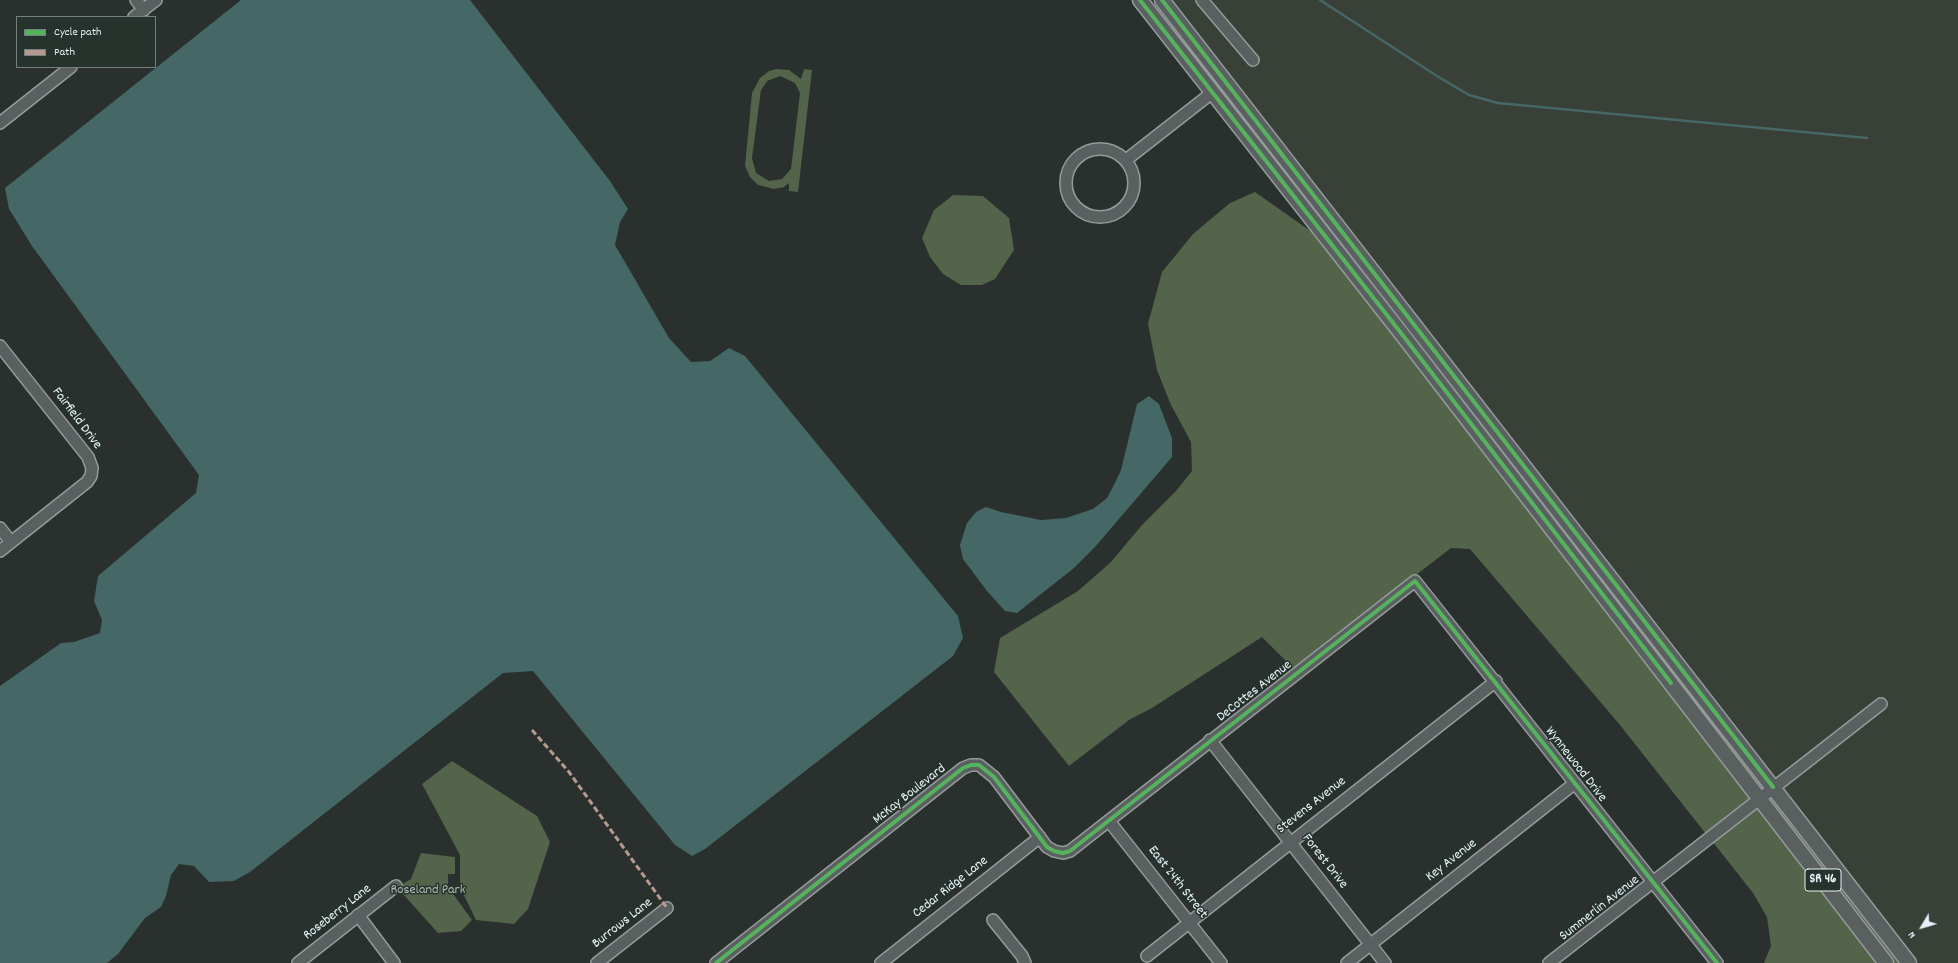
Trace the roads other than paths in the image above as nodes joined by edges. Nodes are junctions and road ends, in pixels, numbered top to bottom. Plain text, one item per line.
1 (136, 0) edge
2 (156, 0) edge
3 (1140, 0) edge
4 (1162, 0) edge
5 (1202, 0) edge
6 (144, 10) junction
7 (135, 16) edge
8 (1253, 60) dead end
9 (70, 68) edge
10 (1212, 92) junction
11 (0, 123) edge
12 (1126, 160) junction
13 (0, 346) edge
14 (0, 528) edge
15 (11, 542) junction
16 (0, 551) edge
17 (1415, 581) joint
18 (1496, 681) junction
19 (1881, 704) dead end
20 (1210, 740) junction
21 (1575, 782) junction
22 (1773, 787) junction
23 (1760, 798) junction
24 (1109, 821) junction
25 (1040, 837) junction
26 (1289, 842) junction
27 (1653, 882) junction
28 (396, 886) dead end
29 (667, 908) dead end
30 (358, 916) junction
31 (993, 920) dead end
32 (1189, 923) junction
33 (1370, 945) junction
34 (1147, 956) dead end
35 (298, 963) edge
36 (394, 963) edge
37 (597, 963) edge
38 (716, 963) edge
39 (881, 963) edge
40 (1025, 963) edge
41 (1220, 963) edge
42 (1347, 963) edge
43 (1385, 963) edge
44 (1549, 963) edge
45 (1717, 963) edge
46 (1886, 963) edge
47 (1909, 963) edge

1 - 6 street
2 - 6 street
3 - 10 main road, SR 46
4 - 22 main road, SR 46
5 - 8 street
6 - 7 street
9 - 11 street
10 - 12 street
10 - 23 main road, SR 46
12 - 12 street
13 - 15 street, Fairfield Drive
14 - 15 street
15 - 16 street, Fairfield Drive
17 - 18 street, Wynnewood Drive
17 - 20 street, DeCottes Avenue
18 - 21 street, Wynnewood Drive
18 - 26 street, Stevens Avenue
19 - 22 street, Summerlin Avenue
20 - 24 street, DeCottes Avenue
20 - 26 street, Forest Drive
21 - 27 street, Wynnewood Drive
21 - 33 street, Key Avenue
22 - 23 street, Summerlin Avenue
22 - 47 main road, SR 46
23 - 27 street, Summerlin Avenue
23 - 46 main road, SR 46
24 - 25 street, McKay Boulevard
24 - 32 street, East 24th Street
25 - 38 street, McKay Boulevard
25 - 39 street, Cedar Ridge Lane
26 - 32 street, Stevens Avenue
26 - 33 street, Forest Drive
27 - 44 street, Summerlin Avenue
27 - 45 street, Wynnewood Drive
28 - 30 street, Roseberry Lane
29 - 37 street, Burrows Lane
30 - 35 street, Roseberry Lane
30 - 36 street
31 - 40 street
32 - 34 street, Stevens Avenue
32 - 41 street, East 24th Street
33 - 42 street, Key Avenue
33 - 43 street, Forest Drive

